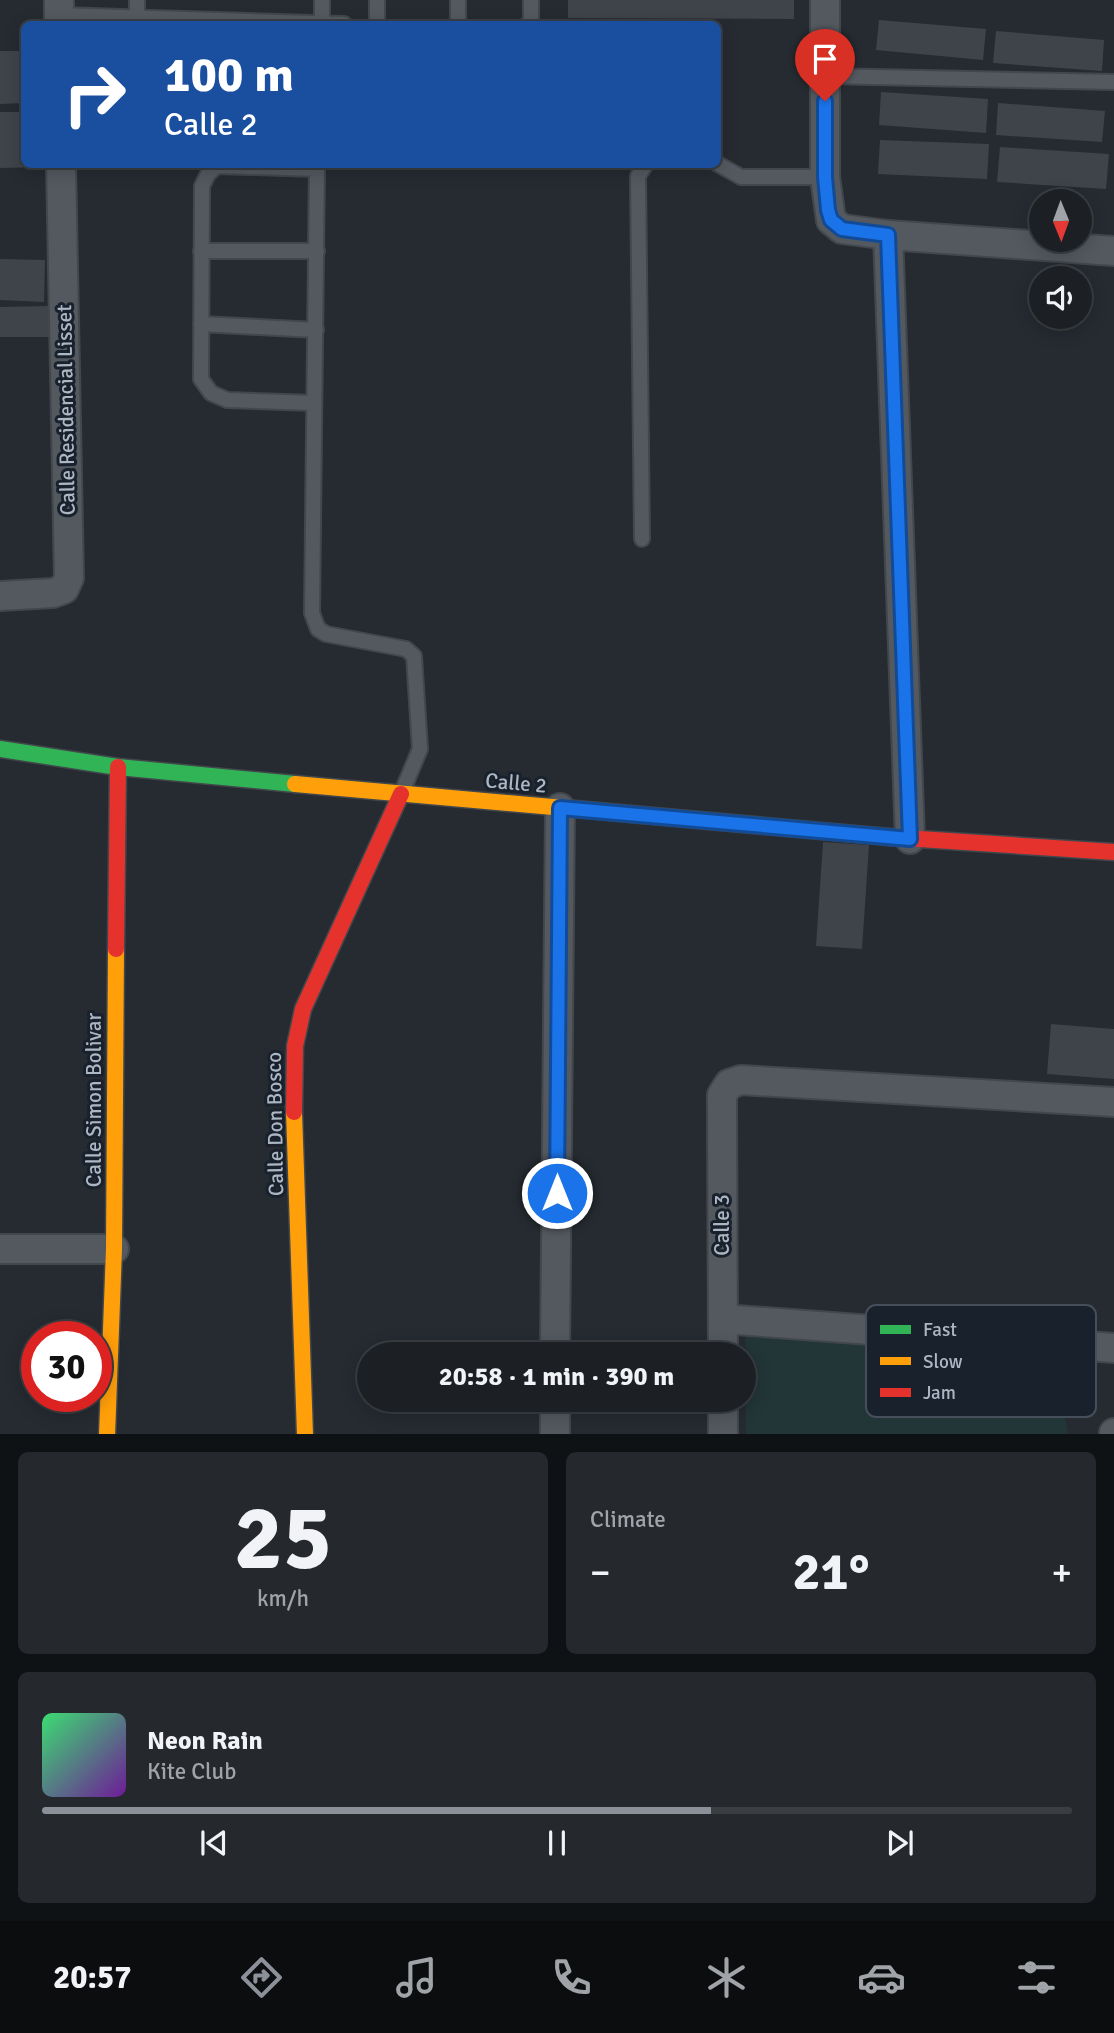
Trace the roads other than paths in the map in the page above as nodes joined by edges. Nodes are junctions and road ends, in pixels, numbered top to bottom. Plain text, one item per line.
1 (137, 0) edge
2 (322, 0) edge
3 (377, 0) edge
4 (458, 0) edge
5 (531, 0) edge
6 (825, 0) edge
7 (59, 13) edge
8 (137, 19) junction
9 (211, 21) edge
10 (322, 21) edge
11 (377, 21) edge
12 (458, 21) edge
13 (531, 21) edge
14 (825, 76) junction
15 (1114, 82) edge
16 (721, 166) edge
17 (61, 168) edge
18 (215, 168) edge
19 (317, 168) edge
20 (643, 168) edge
21 (825, 177) junction
22 (888, 235) junction
23 (201, 251) junction
24 (317, 251) junction
25 (1114, 251) edge
26 (201, 324) junction
27 (316, 330) junction
28 (314, 403) junction
29 (642, 539) dead end
30 (0, 596) edge
31 (0, 749) edge
32 (118, 766) junction
33 (401, 794) junction
34 (560, 808) junction
35 (910, 839) junction
36 (1114, 852) edge
37 (1114, 1102) edge
38 (0, 1249) edge
39 (114, 1249) junction
40 (723, 1319) junction
41 (866, 1330) edge
42 (555, 1342) edge
43 (723, 1342) edge
44 (1096, 1348) edge
45 (1114, 1349) edge
46 (555, 1412) edge
47 (723, 1412) edge
48 (107, 1434) edge
49 (305, 1434) edge
50 (555, 1434) edge
51 (723, 1434) edge

1 - 8 lane
2 - 10 lane
3 - 11 lane
4 - 12 lane
5 - 13 lane
6 - 14 street
7 - 8 lane
8 - 9 lane
14 - 15 lane
14 - 21 street
16 - 21 lane
17 - 30 street, Calle Residencial Lisset
18 - 23 lane
19 - 24 lane
20 - 29 lane
21 - 22 street
22 - 25 street
22 - 35 street
23 - 24 lane
23 - 26 lane
24 - 27 lane
26 - 27 lane
26 - 28 lane
27 - 28 lane
28 - 33 lane
31 - 32 street, Calle 2
32 - 33 street, Calle 2
32 - 39 street, Calle Simon Bolivar
33 - 34 street, Calle 2
33 - 49 street, Calle Don Bosco
34 - 35 street, Calle 2
34 - 42 street
35 - 36 street, Calle 2
37 - 40 street, Calle 3
38 - 39 street
39 - 48 street, Calle Simon Bolivar
40 - 41 street
40 - 43 street, Calle 3
44 - 45 street
46 - 50 street
47 - 51 street

